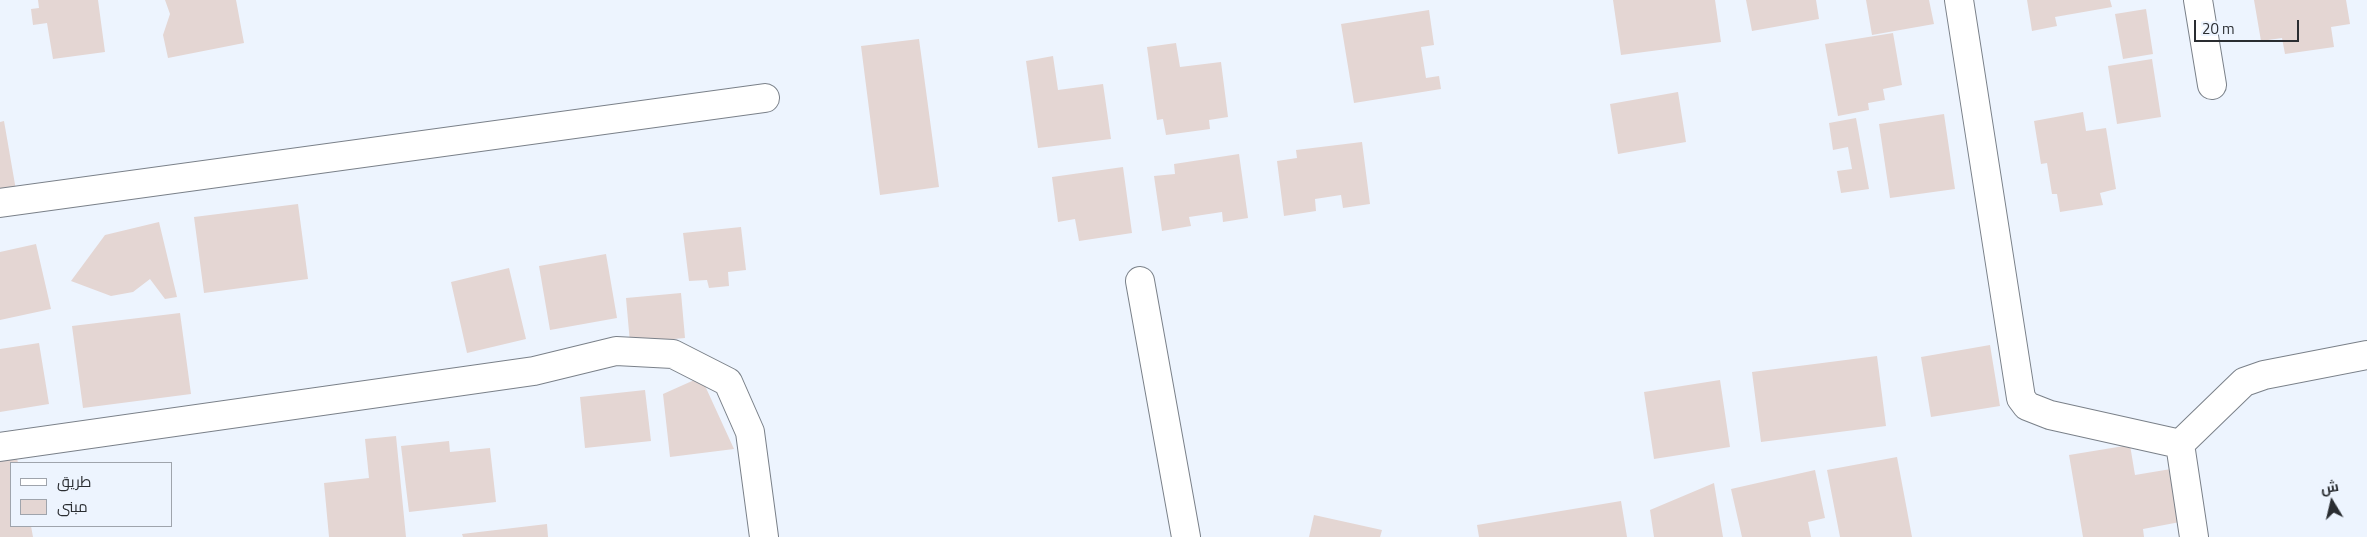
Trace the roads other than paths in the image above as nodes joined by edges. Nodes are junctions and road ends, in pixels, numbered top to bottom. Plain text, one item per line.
1 (1959, 0) edge
2 (2198, 0) edge
3 (2212, 85) dead end
4 (765, 98) dead end
5 (0, 203) edge
6 (1140, 281) dead end
7 (2367, 355) edge
8 (2180, 444) junction
9 (0, 447) edge
10 (764, 537) edge
11 (1186, 537) edge
12 (2194, 537) edge

1 - 8 street
2 - 3 street
4 - 5 street
6 - 11 street
7 - 8 street
8 - 12 street
9 - 10 street

